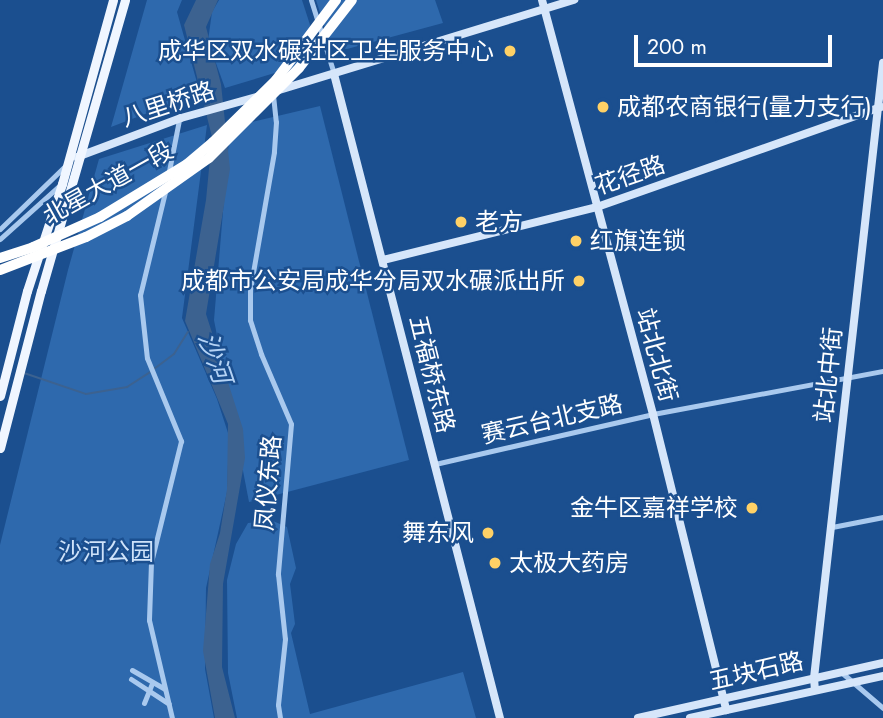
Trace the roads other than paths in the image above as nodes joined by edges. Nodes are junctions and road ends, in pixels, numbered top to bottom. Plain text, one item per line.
1 (113, 0) edge
2 (125, 0) edge
3 (311, 0) edge
4 (336, 0) edge
5 (352, 0) edge
6 (542, 0) edge
7 (574, 0) edge
8 (546, 10) junction
9 (883, 63) edge
10 (334, 74) junction
11 (272, 92) junction
12 (880, 107) edge
13 (181, 118) junction
14 (81, 154) junction
15 (66, 165) junction
16 (62, 184) junction
17 (597, 207) junction
18 (0, 229) edge
19 (0, 239) edge
20 (0, 258) edge
21 (383, 260) junction
22 (0, 271) edge
23 (883, 371) edge
24 (846, 379) junction
25 (1, 392) edge
26 (653, 414) junction
27 (0, 448) edge
28 (435, 464) junction
29 (883, 517) edge
30 (832, 527) junction
31 (883, 663) edge
32 (132, 670) dead end
33 (841, 672) junction
34 (883, 676) edge
35 (814, 678) junction
36 (131, 679) dead end
37 (852, 682) junction
38 (152, 683) junction
39 (166, 689) junction
40 (815, 690) junction
41 (149, 691) junction
42 (723, 698) junction
43 (144, 704) dead end
44 (169, 704) junction
45 (883, 708) edge
46 (726, 710) junction
47 (172, 718) edge
48 (280, 718) edge
49 (500, 718) edge
50 (638, 718) edge
51 (690, 718) edge

1 - 15 main road
2 - 14 main road
3 - 10 street, 五福桥东路
4 - 20 highway, 北星大道一段, bridge
5 - 22 highway, 北星大道一段, bridge
6 - 8 street, 站北北街
7 - 8 street, 八里桥路
8 - 10 street, 八里桥路
8 - 17 street, 站北北街
9 - 12 street, 站北中街
10 - 11 street, 八里桥路
10 - 21 street, 五福桥东路
11 - 13 street, 八里桥路
11 - 48 street, 凤仪东路
12 - 17 street, 花径路
12 - 24 street, 站北中街
13 - 14 street, 八里桥路
13 - 39 street
14 - 15 street, 八里桥路
14 - 27 main road
15 - 16 main road
15 - 18 street, 八里桥路
16 - 19 street
16 - 25 main road
17 - 21 street, 花径路
17 - 26 street, 站北北街
21 - 28 street, 五福桥东路
23 - 24 street, 赛云台北支路
24 - 26 street, 赛云台北支路
24 - 30 street, 站北中街
26 - 28 street, 赛云台北支路
26 - 42 street, 站北北街
28 - 49 street, 五福桥东路
29 - 30 street
30 - 35 street, 站北中街
31 - 33 street, 五块石路
32 - 38 street
33 - 35 street, 五块石路
33 - 37 street
34 - 37 street, 五块石路
35 - 40 street, 站北中街
35 - 42 street, 五块石路
36 - 41 street
37 - 40 street, 五块石路
37 - 45 street
38 - 39 street
38 - 41 street
39 - 44 street
40 - 46 street, 五块石路
41 - 43 street
41 - 44 street
42 - 46 street, 站北北街
42 - 50 street, 五块石路
44 - 47 street
46 - 51 street, 五块石路

